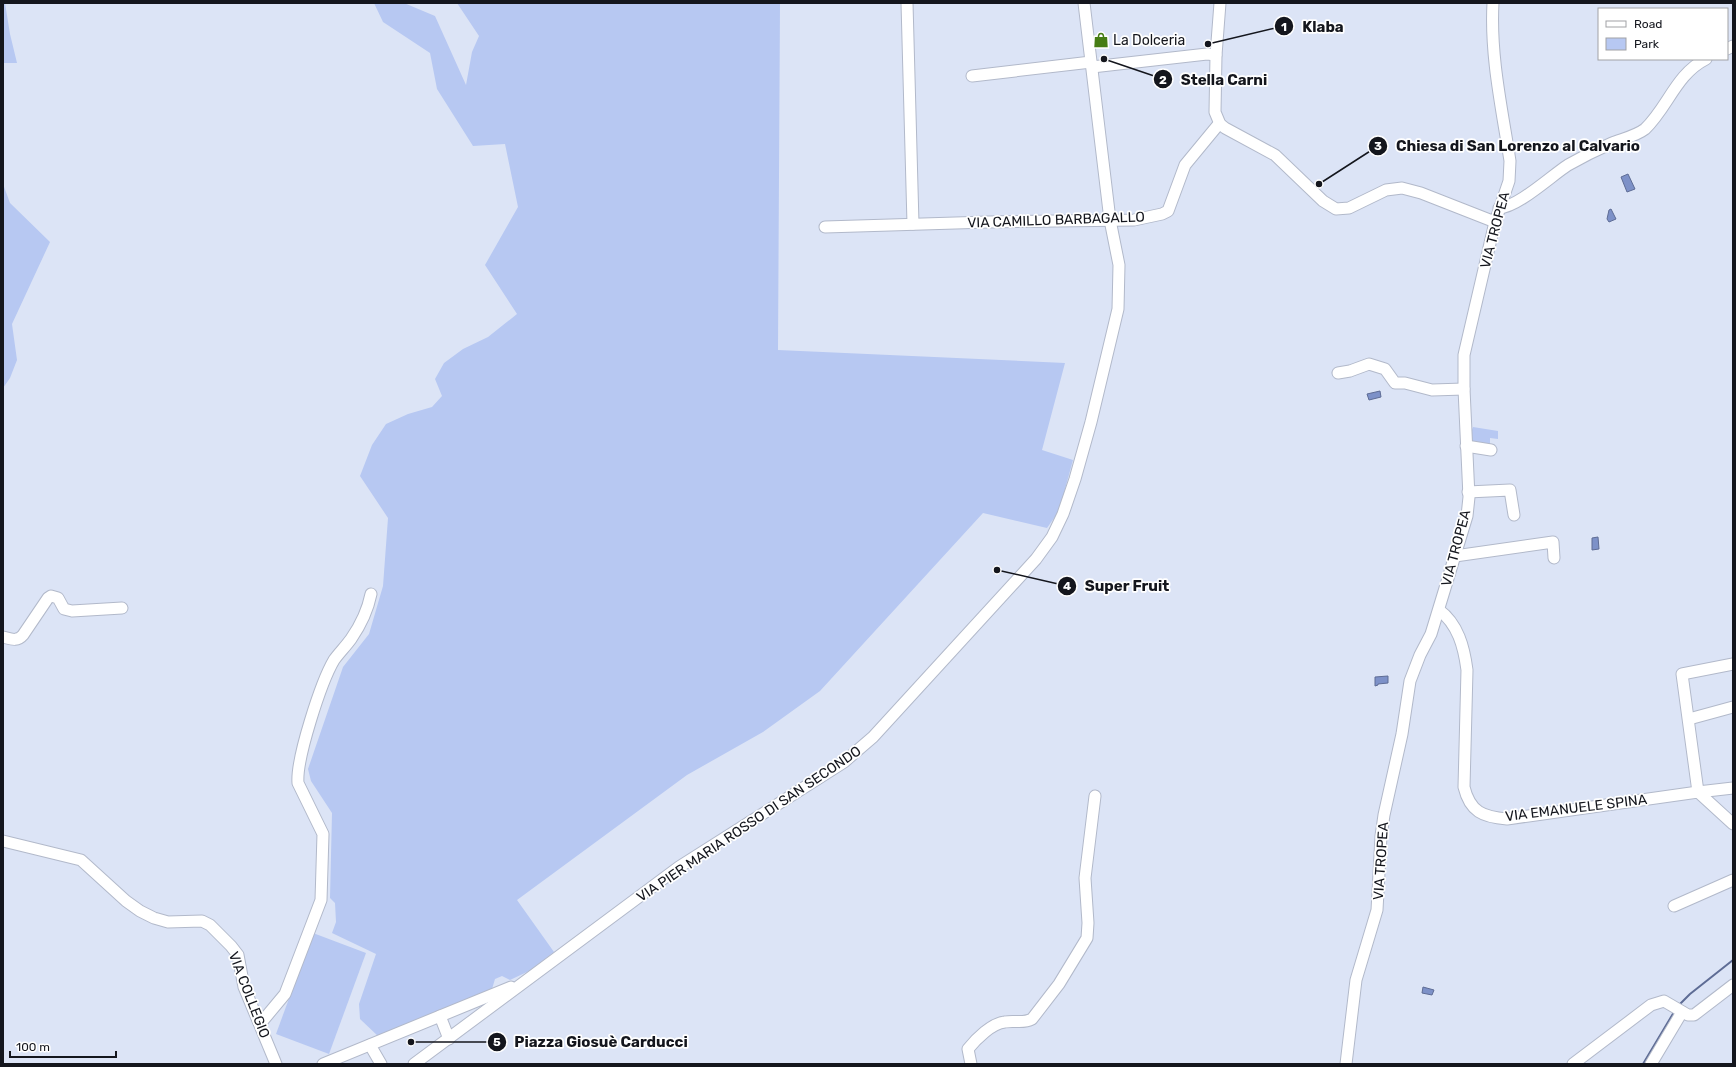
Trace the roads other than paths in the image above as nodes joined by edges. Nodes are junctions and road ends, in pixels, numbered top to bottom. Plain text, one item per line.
1 (907, 3) edge
2 (1084, 3) edge
3 (1220, 3) edge
4 (1493, 3) edge
5 (1216, 55) junction
6 (1705, 60) edge
7 (1092, 65) junction
8 (972, 76) dead end
9 (1217, 126) junction
10 (1499, 208) junction
11 (1110, 220) junction
12 (1495, 222) junction
13 (913, 224) junction
14 (825, 227) dead end
15 (1338, 373) dead end
16 (1464, 389) junction
17 (1466, 446) junction
18 (1491, 450) dead end
19 (1468, 492) junction
20 (1514, 515) dead end
21 (1455, 556) junction
22 (1554, 558) dead end
23 (370, 594) dead end
24 (122, 608) dead end
25 (1439, 610) junction
26 (3, 638) edge
27 (1733, 664) edge
28 (1733, 708) edge
29 (1689, 719) junction
30 (1733, 788) edge
31 (1698, 792) junction
32 (1094, 796) dead end
33 (1733, 824) edge
34 (3, 841) edge
35 (1733, 880) edge
36 (1674, 906) dead end
37 (548, 965) junction
38 (1733, 985) edge
39 (1678, 1009) junction
40 (440, 1016) junction
41 (260, 1024) junction
42 (449, 1039) junction
43 (370, 1045) junction
44 (276, 1064) edge
45 (323, 1064) edge
46 (381, 1064) edge
47 (414, 1064) edge
48 (971, 1064) edge
49 (1346, 1064) edge
50 (1573, 1064) edge
51 (1651, 1064) edge

1 - 13 street
2 - 7 street, VIA PIER MARIA ROSSO DI SAN SECONDO
3 - 5 street
4 - 10 street, VIA TROPEA
5 - 7 street
5 - 9 street
6 - 10 street
7 - 8 street
7 - 11 street, VIA PIER MARIA ROSSO DI SAN SECONDO
9 - 11 street, VIA CAMILLO BARBAGALLO
9 - 12 street
10 - 12 street, VIA TROPEA
11 - 13 street, VIA CAMILLO BARBAGALLO
11 - 37 street, VIA PIER MARIA ROSSO DI SAN SECONDO
12 - 16 street, VIA TROPEA
13 - 14 street, VIA CAMILLO BARBAGALLO
15 - 16 street
16 - 17 street, VIA TROPEA
17 - 18 street
17 - 19 street, VIA TROPEA
19 - 20 street
19 - 21 street, VIA TROPEA
21 - 22 street
21 - 25 street, VIA TROPEA
23 - 41 street
24 - 26 street
25 - 31 street, VIA EMANUELE SPINA
25 - 49 street, VIA TROPEA
27 - 29 street
28 - 29 street
29 - 31 street
30 - 31 street, VIA EMANUELE SPINA
31 - 33 street
32 - 48 street
34 - 41 street, VIA COLLEGIO
35 - 36 street
37 - 40 street
37 - 42 street, VIA PIER MARIA ROSSO DI SAN SECONDO
38 - 39 street
39 - 50 street
39 - 51 street
40 - 42 street
40 - 43 street
41 - 44 street, VIA COLLEGIO
42 - 47 street, VIA PIER MARIA ROSSO DI SAN SECONDO
43 - 45 street
43 - 46 street

